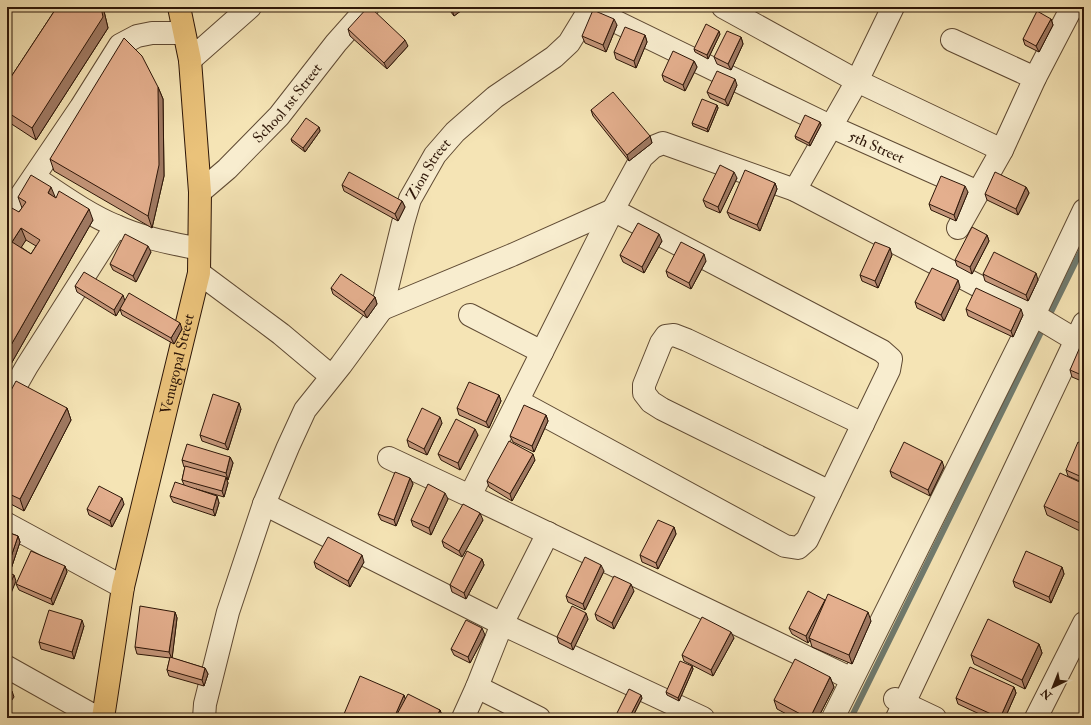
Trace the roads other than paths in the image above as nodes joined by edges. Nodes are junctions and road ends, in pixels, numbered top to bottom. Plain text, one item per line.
1 (179, 7) edge
2 (250, 7) edge
3 (368, 7) edge
4 (723, 7) edge
5 (892, 7) edge
6 (590, 8) edge
7 (1065, 9) edge
8 (184, 33) junction
9 (952, 40) dead end
10 (190, 60) junction
11 (1036, 78) junction
12 (857, 81) junction
13 (832, 127) junction
14 (1002, 150) junction
15 (34, 177) junction
16 (795, 190) junction
17 (200, 192) junction
18 (978, 192) junction
19 (613, 210) junction
20 (1084, 210) edge
21 (7, 216) edge
22 (116, 226) junction
23 (958, 228) dead end
24 (199, 249) junction
25 (199, 273) junction
26 (382, 309) junction
27 (470, 315) dead end
28 (1034, 315) junction
29 (1081, 336) edge
30 (542, 352) junction
31 (330, 376) junction
32 (518, 400) junction
33 (7, 401) edge
34 (863, 424) junction
35 (389, 458) dead end
36 (830, 492) junction
37 (470, 496) junction
38 (264, 504) junction
39 (7, 524) edge
40 (548, 534) junction
41 (123, 587) junction
42 (502, 624) junction
43 (1081, 635) edge
44 (7, 667) edge
45 (852, 679) junction
46 (477, 687) junction
47 (899, 707) edge
48 (98, 718) edge
49 (103, 718) edge
50 (204, 718) edge
51 (462, 718) edge
52 (539, 718) edge
53 (703, 718) edge
54 (833, 718) edge
55 (934, 718) edge
56 (1036, 718) edge

1 - 8 main road, Venugopal Street
2 - 10 street
3 - 17 street, School 1st Street
4 - 12 street
5 - 12 street
6 - 13 street, 5th Street
6 - 26 street, Zion Street
7 - 11 street
8 - 10 main road, Venugopal Street
8 - 15 street
9 - 11 street
10 - 17 main road, Venugopal Street
11 - 14 street
12 - 13 street
12 - 14 street
13 - 16 street
13 - 18 street, 5th Street
14 - 18 street
15 - 21 street
15 - 22 street
16 - 19 street
16 - 28 street
17 - 24 main road, Venugopal Street
18 - 23 street
19 - 26 street
19 - 30 street
19 - 34 street
20 - 28 street
22 - 24 street
22 - 33 street
24 - 25 main road, Venugopal Street
25 - 31 street
25 - 41 main road, Venugopal Street
26 - 31 street, Zion Street
27 - 30 street
28 - 29 street
28 - 45 street
29 - 47 street
30 - 32 street
31 - 38 street, Zion Street
32 - 36 street
32 - 37 street
34 - 36 street
34 - 36 street
35 - 37 street
37 - 40 street
38 - 42 street
38 - 50 street, Zion Street
39 - 41 street
40 - 42 street
40 - 45 street
41 - 49 main road, Venugopal Street
42 - 46 street
42 - 53 street
43 - 56 street
44 - 48 street
45 - 54 street
46 - 51 street
46 - 52 street
47 - 55 street

